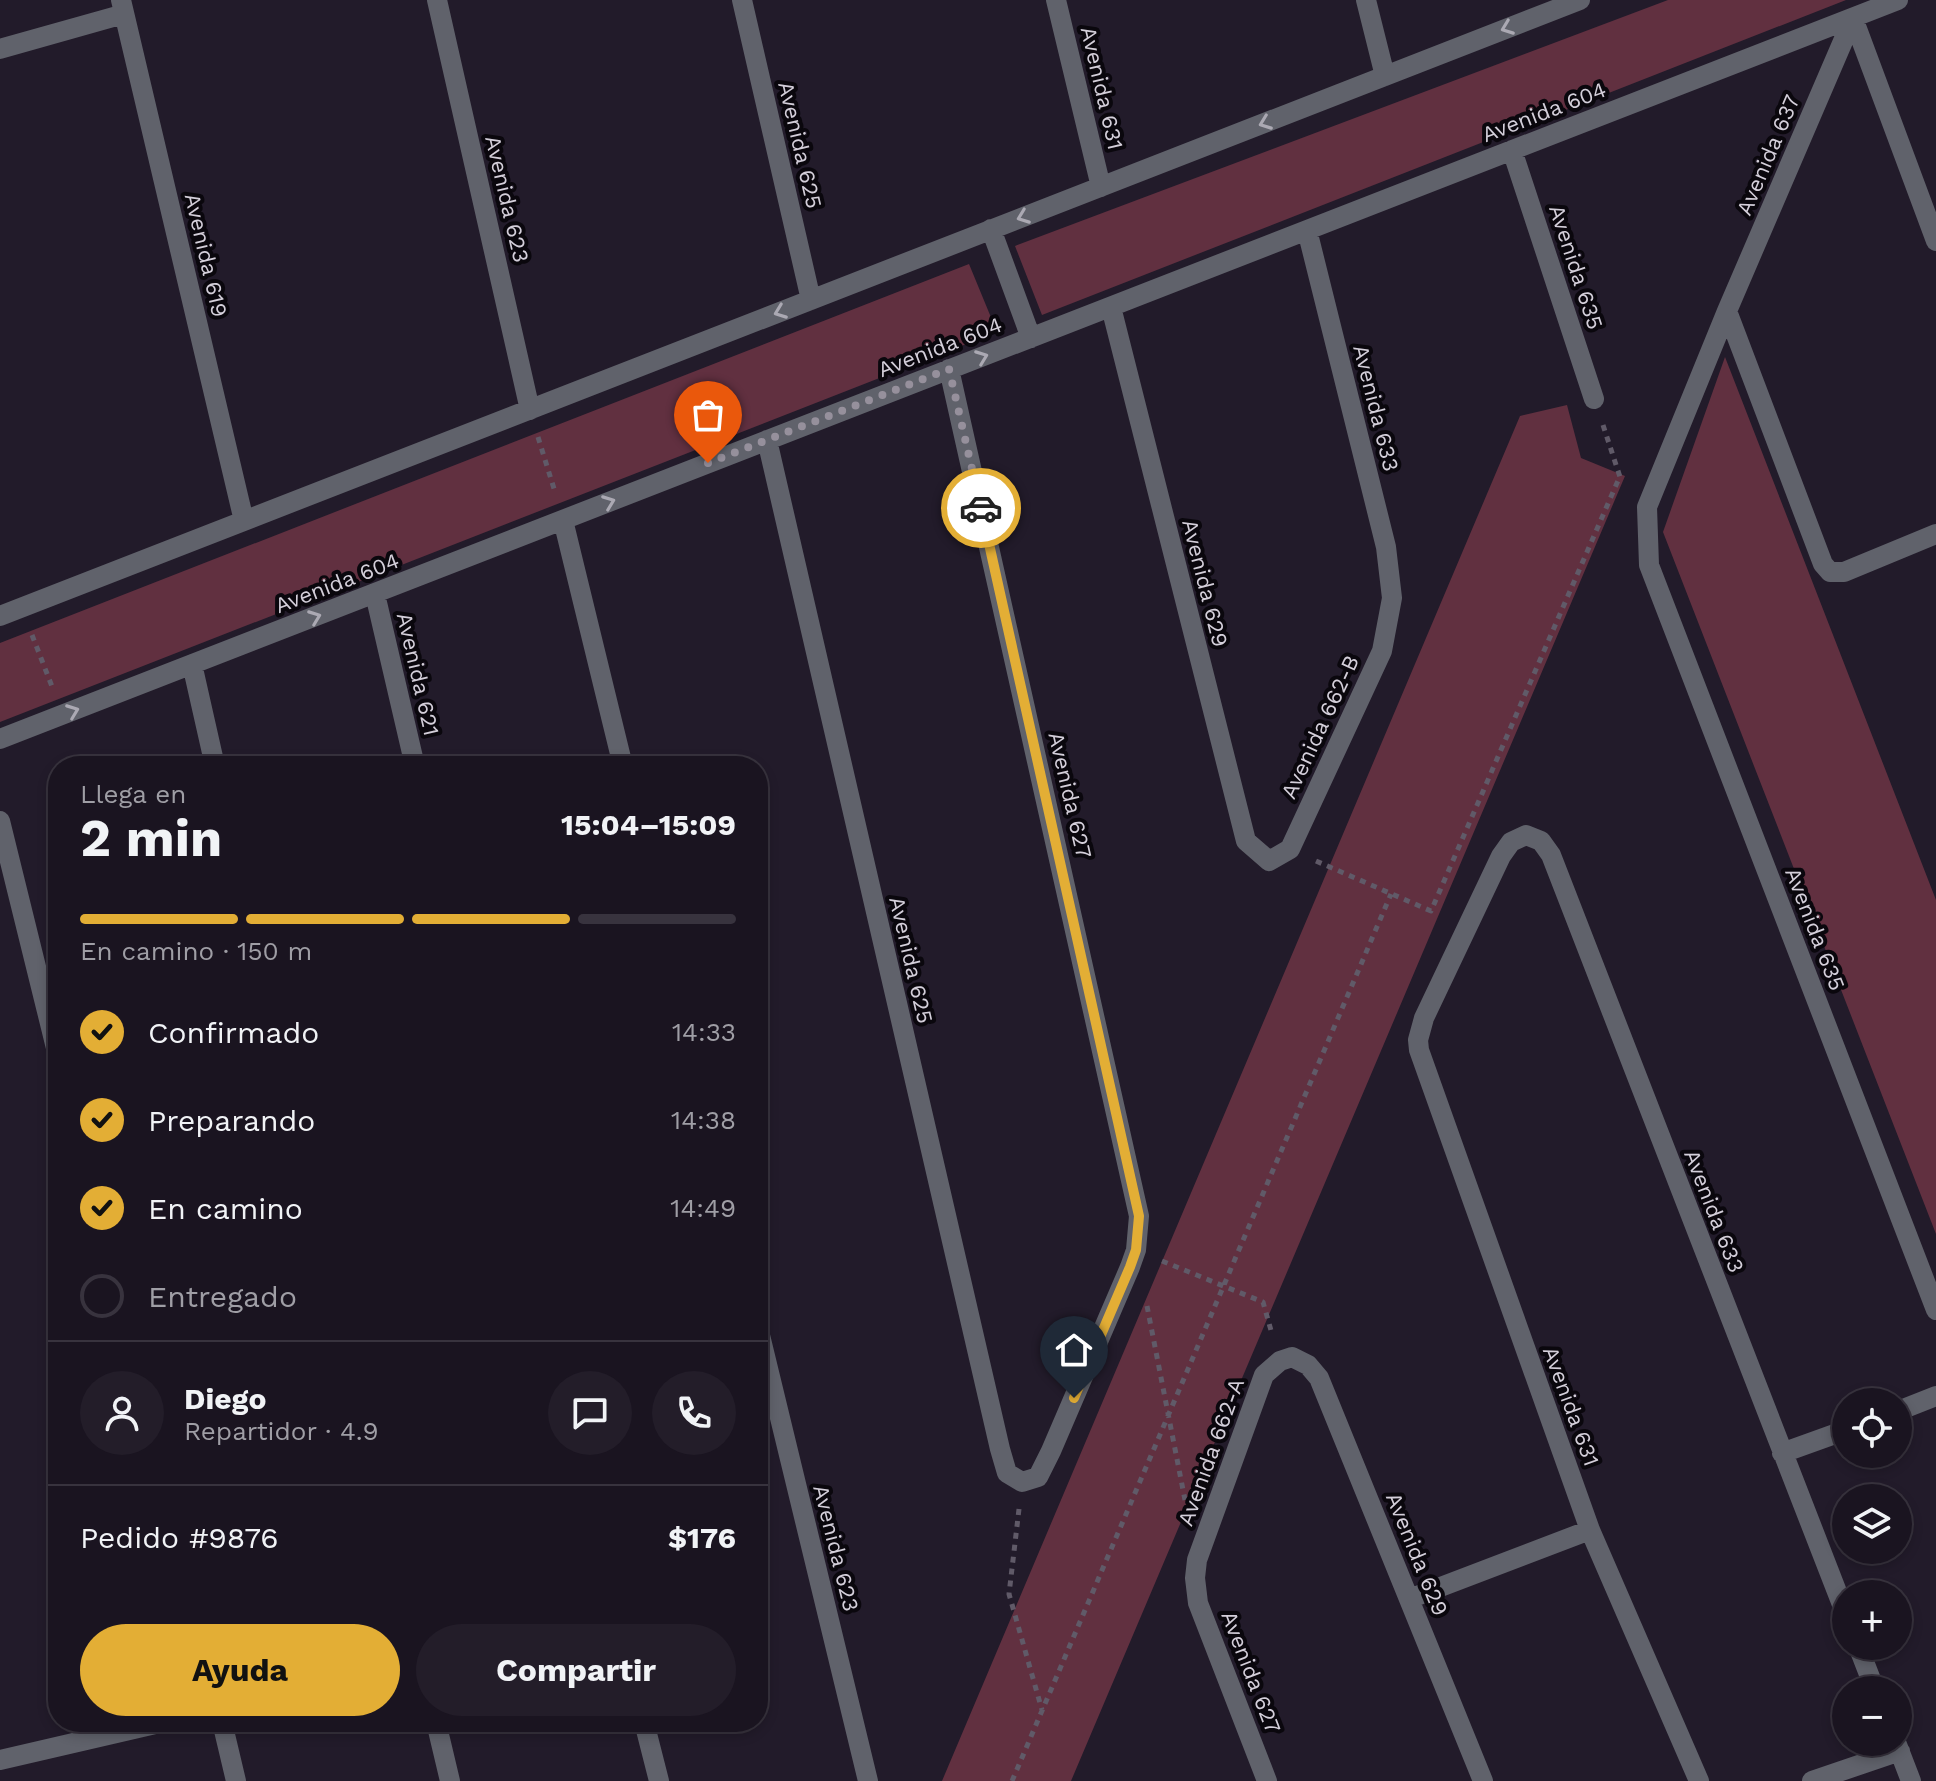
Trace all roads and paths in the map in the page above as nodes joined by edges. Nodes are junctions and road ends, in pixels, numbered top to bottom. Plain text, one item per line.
1 (437, 0) edge
2 (742, 0) edge
3 (1056, 0) edge
4 (1366, 0) edge
5 (1580, 0) edge
6 (1898, 0) edge
7 (123, 7) edge
8 (1853, 18) junction
9 (0, 49) edge
10 (1385, 76) junction
11 (1512, 150) junction
12 (1101, 187) junction
13 (991, 229) junction
14 (1307, 230) junction
15 (1936, 241) edge
16 (811, 300) junction
17 (1111, 307) junction
18 (1727, 311) junction
19 (1031, 338) junction
20 (949, 369) junction
21 (1594, 399) dead end
22 (530, 410) junction
23 (767, 440) junction
24 (1620, 476) dead end
25 (563, 520) junction
26 (244, 521) junction
27 (1936, 534) edge
28 (1649, 565) joint
29 (375, 594) junction
30 (1392, 598) joint
31 (22, 608) junction
32 (0, 616) edge
33 (192, 664) junction
34 (63, 715) junction
35 (0, 739) edge
36 (213, 756) edge
37 (413, 756) edge
38 (621, 756) edge
39 (0, 821) edge
40 (1526, 835) joint
41 (1290, 849) junction
42 (1391, 894) junction
43 (48, 1015) edge
44 (1137, 1241) junction
45 (1224, 1286) junction
46 (1936, 1310) edge
47 (1286, 1359) junction
48 (768, 1368) edge
49 (1936, 1396) edge
50 (1912, 1405) edge
51 (1169, 1418) junction
52 (1832, 1435) edge
53 (1782, 1453) junction
54 (1022, 1482) junction
55 (1186, 1503) dead end
56 (1590, 1530) junction
57 (1195, 1578) joint
58 (1832, 1580) edge
59 (1409, 1599) junction
60 (1042, 1711) junction
61 (121, 1732) edge
62 (224, 1732) edge
63 (438, 1732) edge
64 (647, 1732) edge
65 (1875, 1756) edge
66 (1901, 1756) edge
67 (0, 1760) edge
68 (236, 1781) edge
69 (450, 1781) edge
70 (659, 1781) edge
71 (868, 1781) edge
72 (1012, 1781) edge
73 (1267, 1781) edge
74 (1483, 1781) edge
75 (1699, 1781) edge
76 (1812, 1781) edge
77 (1911, 1781) edge

1 - 22 street, Avenida 623
2 - 16 street, Avenida 625
3 - 12 street, Avenida 631
4 - 10 street
5 -> 10 street
6 - 8 street, Avenida 604
7 - 9 street
7 - 26 street, Avenida 619
8 - 11 street, Avenida 604
8 - 15 street
8 - 18 street, Avenida 637
10 -> 12 street
11 - 14 street, Avenida 604
11 - 21 street, Avenida 635
12 -> 13 street
13 - 16 street
13 - 19 street
14 - 17 street, Avenida 604
14 - 30 street, Avenida 633
16 -> 22 street
17 - 19 street, Avenida 604
17 - 41 street, Avenida 629
18 - 27 street
18 - 28 street, Avenida 637
20 -> 19 street, Avenida 604
20 - 23 street, Avenida 604
20 - 44 street, Avenida 627
22 - 25 path
22 - 26 street
25 -> 23 street, Avenida 604
23 - 54 street, Avenida 625
24 - 42 path
25 - 29 street, Avenida 604
25 - 38 street
26 - 31 street
28 - 46 street, Avenida 635
33 -> 29 street, Avenida 604
29 - 37 street, Avenida 621
30 - 41 street, Avenida 662-B
31 - 32 street
31 - 34 path
34 -> 33 street, Avenida 604
33 - 36 street
34 - 35 street, Avenida 604
39 - 43 street
40 - 53 street, Avenida 633
40 - 56 street, Avenida 631
41 - 42 path
42 - 45 path
44 - 45 path
44 - 51 path
44 - 54 street
45 - 47 path
45 - 51 path
47 - 57 street, Avenida 662-A
47 - 59 street, Avenida 629
48 - 71 street, Avenida 623
49 - 50 street
51 - 55 path
51 - 60 path
52 - 53 street
53 - 58 street, Avenida 633
54 - 60 path
56 - 59 street
56 - 75 street, Avenida 631
57 - 73 street, Avenida 627
59 - 74 street, Avenida 629
60 - 72 path
61 - 67 street
62 - 68 street
63 - 69 street
64 - 70 street
65 - 76 street
66 - 77 street

